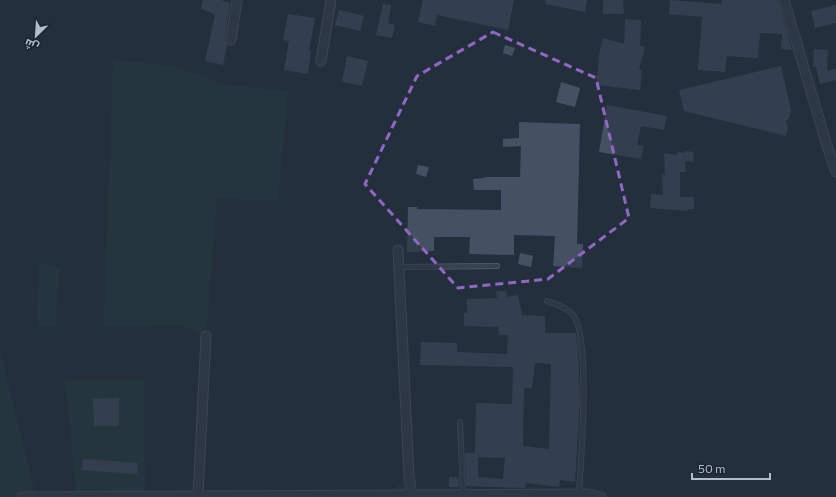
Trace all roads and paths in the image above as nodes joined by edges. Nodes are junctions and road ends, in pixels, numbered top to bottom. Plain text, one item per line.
1 (238, 0) edge
2 (331, 0) edge
3 (784, 0) edge
4 (231, 40) dead end
5 (321, 61) dead end
6 (836, 172) edge
7 (398, 250) dead end
8 (498, 266) dead end
9 (399, 267) junction
10 (547, 301) dead end
11 (206, 336) dead end
12 (460, 422) dead end
13 (579, 494) junction
14 (412, 495) junction
15 (198, 496) edge
16 (463, 496) junction
17 (22, 497) edge
18 (601, 497) edge

1 - 4 street
2 - 5 street
3 - 6 street
7 - 9 street
8 - 9 lane
9 - 14 street
10 - 13 lane
11 - 15 street
12 - 16 lane
13 - 16 street
13 - 18 street
14 - 15 street
14 - 16 street
15 - 17 street

